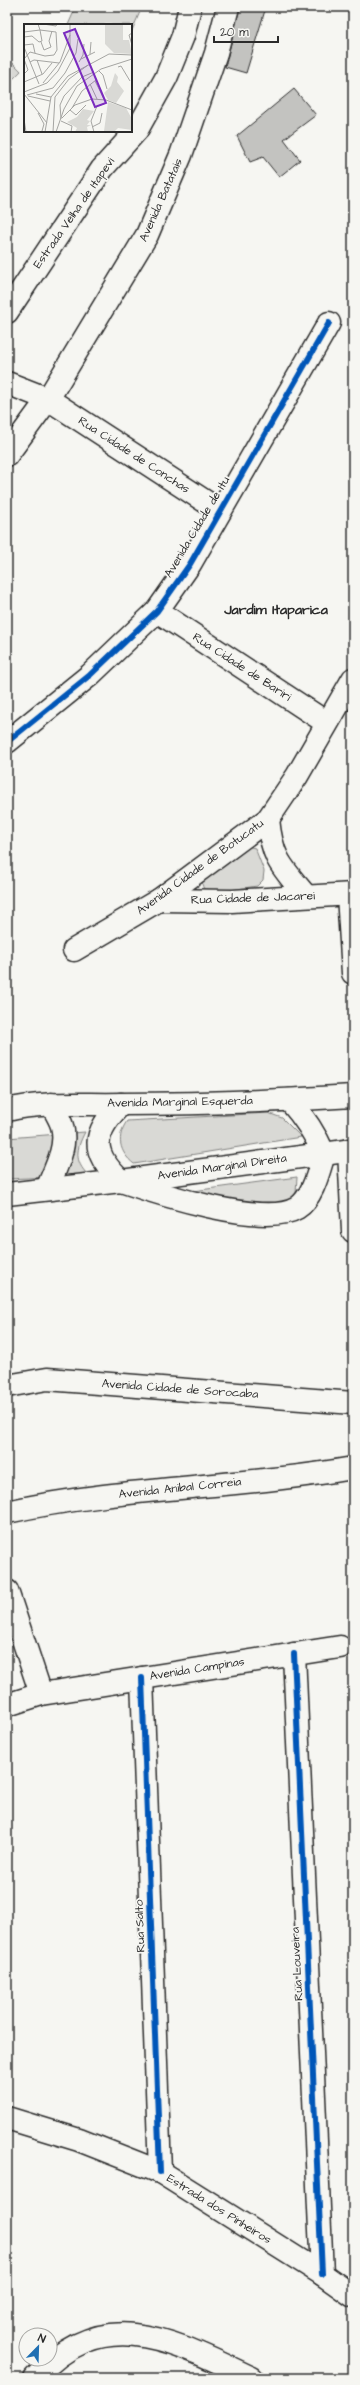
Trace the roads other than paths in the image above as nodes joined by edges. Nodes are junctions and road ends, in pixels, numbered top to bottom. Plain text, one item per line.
1 (190, 7) edge
2 (228, 7) edge
3 (10, 307) edge
4 (330, 323) dead end
5 (7, 324) edge
6 (7, 383) edge
7 (48, 399) junction
8 (7, 454) edge
9 (220, 511) junction
10 (157, 611) junction
11 (353, 679) edge
12 (327, 723) junction
13 (7, 742) edge
14 (268, 819) junction
15 (350, 894) edge
16 (306, 896) junction
17 (159, 900) junction
18 (74, 950) dead end
19 (353, 973) edge
20 (353, 1096) edge
21 (289, 1100) junction
22 (52, 1104) junction
23 (121, 1104) junction
24 (7, 1110) edge
25 (351, 1150) edge
26 (324, 1154) junction
27 (121, 1181) junction
28 (47, 1189) junction
29 (7, 1194) edge
30 (353, 1231) edge
31 (7, 1386) edge
32 (353, 1403) edge
33 (353, 1468) edge
34 (7, 1512) edge
35 (7, 1591) edge
36 (340, 1647) dead end
37 (294, 1654) junction
38 (142, 1678) junction
39 (41, 1694) junction
40 (7, 1705) edge
41 (7, 2118) edge
42 (160, 2172) junction
43 (322, 2274) junction
44 (353, 2296) edge
45 (35, 2378) edge
46 (252, 2378) edge

1 - 3 street, Estrada Velha de Itapevi
2 - 7 street, Avenida Batatais
3 - 5 street
4 - 9 street, Avenida Cidade de Itu
6 - 7 street
7 - 8 street, Avenida Batatais
7 - 9 street, Rua Cidade de Conchas
9 - 10 street, Avenida Cidade de Itu
10 - 12 street, Rua Cidade de Bariri
10 - 13 street, Avenida Cidade de Itu
11 - 12 street, Avenida Cidade de Botucatu
12 - 14 street, Avenida Cidade de Botucatu
14 - 16 street
14 - 17 street, Avenida Cidade de Botucatu
15 - 16 street, Rua Cidade de Jacarei
15 - 19 street
16 - 17 street, Rua Cidade de Jacarei
17 - 18 street, Avenida Cidade de Botucatu
20 - 21 street, Avenida Marginal Esquerda
21 - 23 street, Avenida Marginal Esquerda
21 - 26 street
22 - 23 street, Avenida Marginal Esquerda
22 - 24 street, Avenida Marginal Esquerda
22 - 28 street
23 - 27 street
25 - 26 street, Avenida Marginal Direita
25 - 30 street
26 - 27 street, Avenida Marginal Direita
26 - 27 street, Avenida Marginal Direita
27 - 28 street, Avenida Marginal Direita
28 - 29 street, Avenida Marginal Direita
31 - 32 street, Avenida Cidade de Sorocaba
33 - 34 street, Avenida Anibal Correia
35 - 39 street
36 - 37 street, Avenida Campinas
37 - 38 street, Avenida Campinas
37 - 43 street, Rua Louveira
38 - 39 street, Avenida Campinas
38 - 42 street, Rua Salto
39 - 40 street, Avenida Campinas
41 - 42 street, Estrada dos Pinheiros
42 - 43 street, Estrada dos Pinheiros
43 - 44 street, Estrada dos Pinheiros
45 - 46 street

